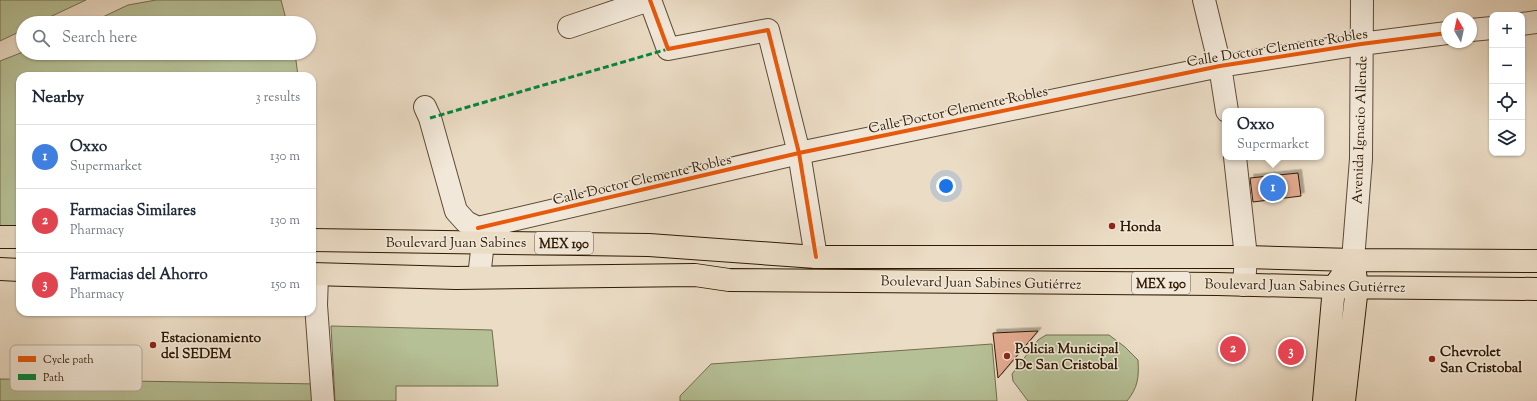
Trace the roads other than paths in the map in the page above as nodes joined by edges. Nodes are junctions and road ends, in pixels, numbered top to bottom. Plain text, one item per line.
1 (649, 0) edge
2 (1204, 0) edge
3 (1362, 0) edge
4 (1537, 22) edge
5 (1525, 24) edge
6 (569, 27) dead end
7 (1489, 28) edge
8 (1477, 29) edge
9 (1441, 34) edge
10 (1361, 44) junction
11 (1220, 66) junction
12 (425, 107) dead end
13 (1227, 108) edge
14 (799, 153) junction
15 (1235, 160) edge
16 (480, 235) junction
17 (0, 237) edge
18 (16, 237) edge
19 (316, 240) edge
20 (1246, 256) junction
21 (816, 257) junction
22 (1352, 260) junction
23 (1537, 261) edge
24 (0, 269) edge
25 (16, 270) edge
26 (316, 275) edge
27 (480, 277) junction
28 (1244, 284) junction
29 (1334, 287) junction
30 (1357, 287) junction
31 (1537, 289) edge
32 (316, 305) edge
33 (323, 401) edge
34 (1324, 401) edge
35 (1344, 401) edge

1 - 6 street
1 - 14 street
2 - 11 street
3 - 10 street, Avenida Ignacio Allende
4 - 5 street
7 - 8 street
9 - 10 street, Calle Doctor Clemente Robles
10 - 11 street, Calle Doctor Clemente Robles
10 - 22 street, Avenida Ignacio Allende
11 - 13 street
11 - 14 street, Calle Doctor Clemente Robles
12 - 16 street
14 - 16 street, Calle Doctor Clemente Robles
14 - 21 street
15 - 20 street
16 - 19 main road, Boulevard Juan Sabines / MEX 190
16 - 21 main road, Boulevard Juan Sabines / MEX 190
16 - 27 street
17 - 18 main road
20 - 21 main road, Boulevard Juan Sabines Gutiérrez / MEX 190
20 - 22 main road, Boulevard Juan Sabines Gutiérrez / MEX 190
20 - 28 street
22 - 23 main road, Boulevard Juan Sabines Gutiérrez / MEX 190
22 - 29 main road
22 - 30 main road
24 - 25 main road
26 - 27 main road, MEX 190
27 - 28 main road, Boulevard Juan Sabines Gutiérrez / MEX 190
28 - 29 main road, Boulevard Juan Sabines Gutiérrez / MEX 190
29 - 30 main road, Boulevard Juan Sabines Gutiérrez / MEX 190
29 - 34 main road
30 - 31 main road, Boulevard Juan Sabines Gutiérrez / MEX 190
30 - 35 main road
32 - 33 street

